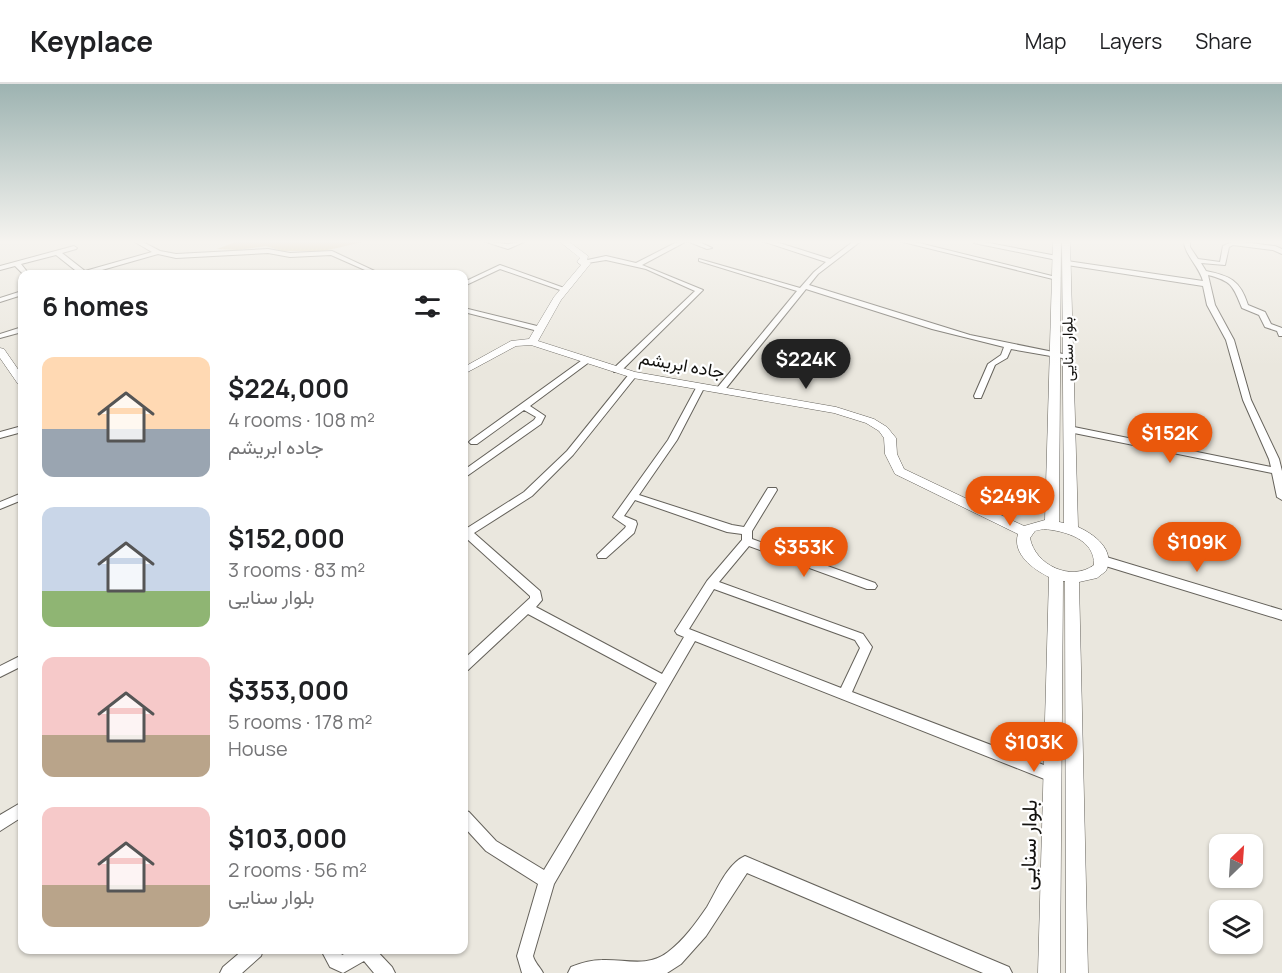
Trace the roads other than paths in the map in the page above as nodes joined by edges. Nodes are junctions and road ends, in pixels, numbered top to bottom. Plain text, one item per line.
1 (544, 282) edge
2 (571, 282) edge
3 (679, 282) edge
4 (783, 282) edge
5 (809, 282) edge
6 (1057, 282) edge
7 (1063, 282) edge
8 (1197, 282) edge
9 (1233, 282) edge
10 (1206, 284) joint
11 (803, 288) junction
12 (565, 290) junction
13 (18, 294) edge
14 (0, 300) edge
15 (468, 311) edge
16 (538, 329) junction
17 (18, 331) edge
18 (1282, 334) edge
19 (0, 336) edge
20 (532, 342) junction
21 (1007, 348) junction
22 (0, 352) edge
23 (1054, 355) junction
24 (1068, 357) junction
25 (588, 360) junction
26 (18, 369) edge
27 (468, 369) edge
28 (617, 370) junction
29 (633, 375) junction
30 (700, 388) junction
31 (720, 390) junction
32 (978, 396) dead end
33 (523, 406) junction
34 (1069, 429) junction
35 (18, 430) edge
36 (0, 435) edge
37 (474, 442) dead end
38 (468, 471) edge
39 (1277, 471) junction
40 (772, 490) dead end
41 (633, 496) junction
42 (1282, 497) edge
43 (18, 498) edge
44 (0, 506) edge
45 (1052, 524) junction
46 (1071, 529) junction
47 (468, 532) edge
48 (1025, 532) junction
49 (747, 536) junction
50 (468, 537) edge
51 (602, 555) dead end
52 (1103, 561) junction
53 (1064, 575) junction
54 (711, 584) junction
55 (871, 586) dead end
56 (527, 608) junction
57 (1282, 615) edge
58 (692, 635) junction
59 (18, 662) edge
60 (468, 662) edge
61 (0, 672) edge
62 (664, 681) junction
63 (845, 694) junction
64 (1052, 775) junction
65 (18, 812) edge
66 (468, 822) edge
67 (0, 824) edge
68 (547, 881) junction
69 (250, 954) edge
70 (332, 954) edge
71 (361, 954) edge
72 (369, 954) edge
73 (229, 973) edge
74 (386, 973) edge
75 (534, 973) edge
76 (577, 973) edge
77 (1004, 973) edge
78 (1049, 973) edge
79 (1077, 973) edge

1 - 12 street
2 - 12 main road
3 - 28 street
4 - 11 street
5 - 11 street
6 - 23 main road, بلوار سنایی
7 - 24 main road, بلوار سنایی
8 - 10 street
9 - 18 street
10 - 39 street
11 - 21 street
11 - 31 street
12 - 16 main road
13 - 14 street
15 - 16 street
16 - 20 main road
17 - 19 street
20 - 25 main road, جاده ابریشم
20 - 27 main road
21 - 23 street
21 - 32 street
22 - 26 main road
23 - 24 street
23 - 45 main road, بلوار سنایی
24 - 34 main road, بلوار سنایی
25 - 28 main road, جاده ابریشم
25 - 33 street
28 - 29 main road, جاده ابریشم
29 - 30 main road, جاده ابریشم
29 - 47 street
30 - 31 main road, جاده ابریشم
30 - 41 street
31 - 48 main road, جاده ابریشم
33 - 37 street
33 - 38 street
34 - 39 street
34 - 46 main road, بلوار سنایی
35 - 36 street
39 - 42 street
40 - 49 street
41 - 49 street
41 - 51 street
43 - 44 street
45 - 46 main road
45 - 48 main road
46 - 52 main road
48 - 53 main road
49 - 54 street
49 - 55 street
50 - 56 street
52 - 53 main road
52 - 57 street
53 - 64 main road, بلوار سنایی
53 - 79 main road
54 - 58 street
54 - 63 street
56 - 60 street
56 - 62 street
58 - 62 street
58 - 63 street
59 - 61 street
62 - 68 street
63 - 64 street
64 - 78 main road, بلوار سنایی
65 - 67 street
66 - 68 street
68 - 75 street
69 - 73 street
70 - 71 street
72 - 74 street
76 - 77 street

